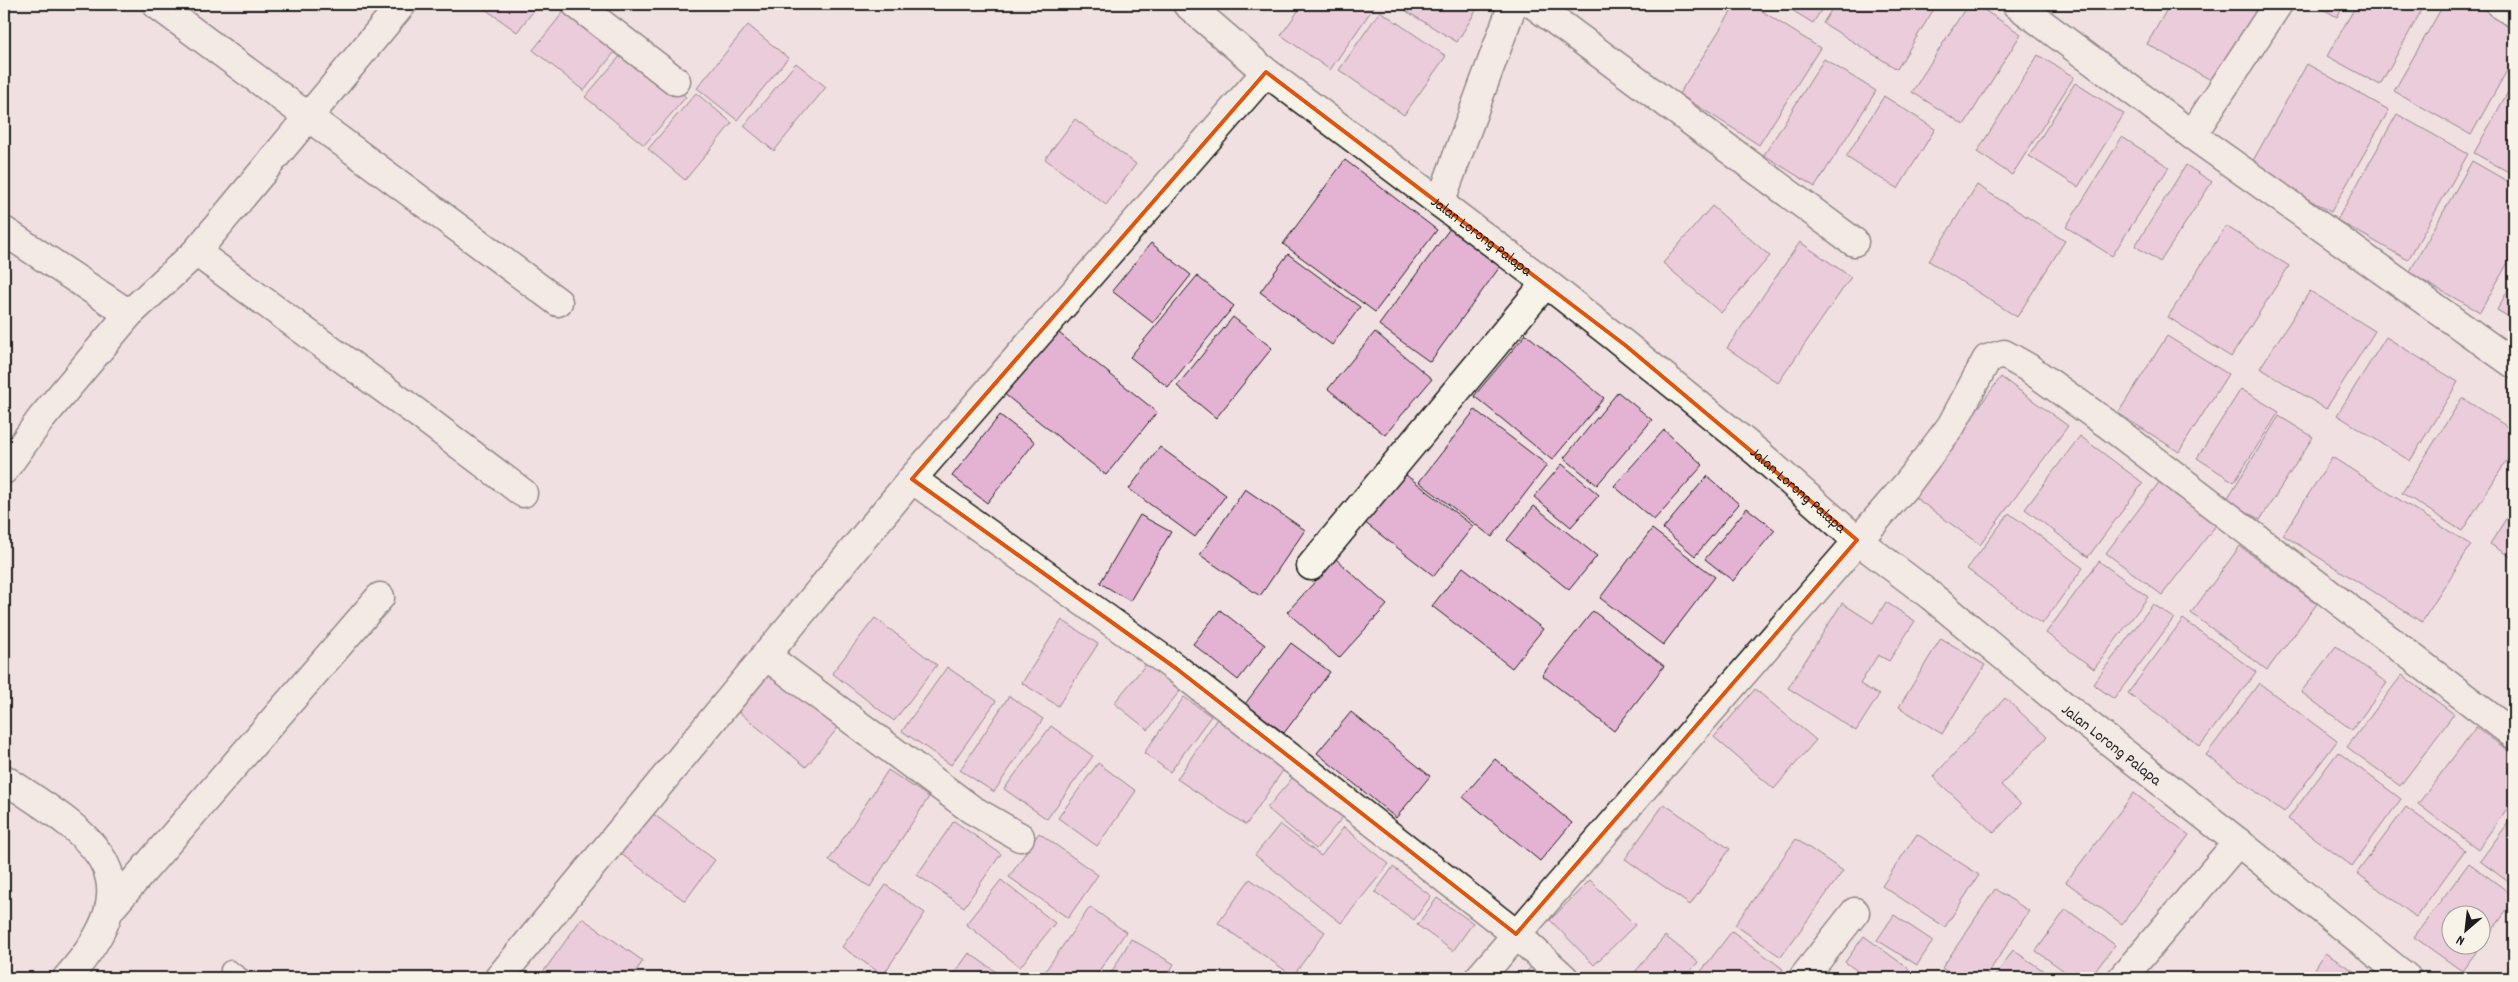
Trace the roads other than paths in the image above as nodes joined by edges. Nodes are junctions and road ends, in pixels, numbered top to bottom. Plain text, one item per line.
1 (156, 4) edge
2 (402, 4) edge
3 (576, 4) edge
4 (1187, 4) edge
5 (1513, 4) edge
6 (1532, 4) edge
7 (2016, 4) edge
8 (2278, 4) edge
9 (2500, 4) edge
10 (2514, 13) edge
11 (1266, 72) junction
12 (676, 82) dead end
13 (308, 116) junction
14 (2192, 135) junction
15 (1440, 203) junction
16 (4, 231) edge
17 (1854, 242) dead end
18 (196, 252) junction
19 (1546, 283) junction
20 (558, 302) dead end
21 (129, 314) junction
22 (2514, 364) edge
23 (4, 470) edge
24 (912, 478) junction
25 (523, 493) dead end
26 (1857, 540) junction
27 (1311, 566) dead end
28 (380, 597) dead end
29 (765, 655) junction
30 (2514, 735) edge
31 (4, 779) edge
32 (1020, 837) dead end
33 (2238, 842) junction
34 (111, 908) junction
35 (1855, 912) dead end
36 (1516, 934) junction
37 (67, 978) edge
38 (499, 978) edge
39 (1479, 978) edge
40 (1564, 978) edge
41 (1803, 978) edge
42 (2122, 978) edge
43 (2406, 978) edge

1 - 13 street
2 - 13 street
3 - 12 street
4 - 11 street, Jalan Lorong Palapa
5 - 15 street
6 - 17 street
7 - 14 street
8 - 14 street
9 - 10 street
11 - 15 street, Jalan Lorong Palapa
11 - 24 street
13 - 18 street
13 - 20 street
14 - 22 street
15 - 19 street, Jalan Lorong Palapa
16 - 21 street
18 - 21 street
18 - 25 street
19 - 26 street, Jalan Lorong Palapa
19 - 27 street
21 - 23 street
24 - 29 street
24 - 36 street
26 - 30 street
26 - 33 street, Jalan Lorong Palapa
26 - 36 street
28 - 34 street
29 - 32 street
29 - 38 street
31 - 34 street
33 - 42 street
33 - 43 street, Jalan Lorong Palapa
34 - 37 street
35 - 41 street
36 - 39 street
36 - 40 street

